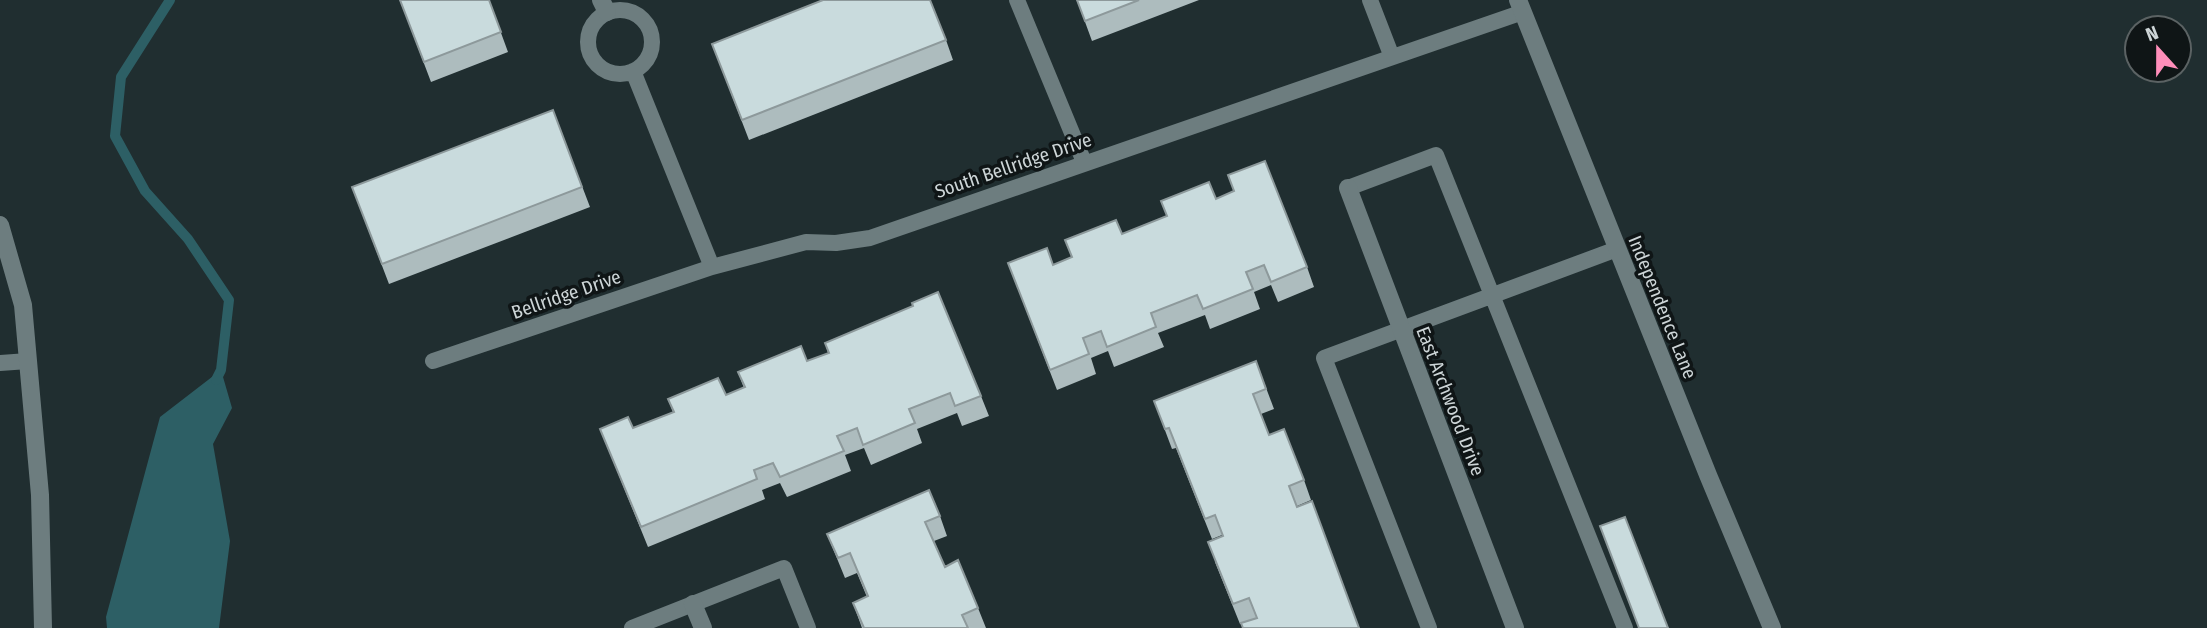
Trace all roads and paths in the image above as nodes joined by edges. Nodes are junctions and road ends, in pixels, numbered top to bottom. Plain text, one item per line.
1 (1017, 0) edge
2 (1370, 0) edge
3 (604, 6) edge
4 (1520, 6) edge
5 (1392, 57) junction
6 (634, 71) junction
7 (1083, 162) junction
8 (1348, 188) joint
9 (0, 225) edge
10 (1617, 249) junction
11 (712, 267) junction
12 (1493, 297) junction
13 (1401, 328) junction
14 (28, 361) junction
15 (433, 361) dead end
16 (0, 363) edge
17 (693, 604) junction
18 (43, 628) edge
19 (632, 628) edge
20 (703, 628) edge
21 (808, 628) edge
22 (1429, 628) edge
23 (1515, 628) edge
24 (1625, 628) edge
25 (1772, 628) edge

1 - 7 lane
2 - 5 lane
3 - 6 lane
3 - 6 lane
4 - 5 lane, South Bellridge Drive
4 - 10 street, Independence Lane
5 - 7 lane, South Bellridge Drive
6 - 11 lane
7 - 11 lane, South Bellridge Drive
8 - 12 lane
8 - 13 street, East Archwood Drive
9 - 14 street
10 - 12 lane
10 - 25 street, Independence Lane
11 - 15 lane, Bellridge Drive
12 - 13 lane
12 - 24 lane
13 - 22 lane
13 - 23 street, East Archwood Drive
14 - 16 lane
14 - 18 street
17 - 19 lane
17 - 20 street
17 - 21 lane

